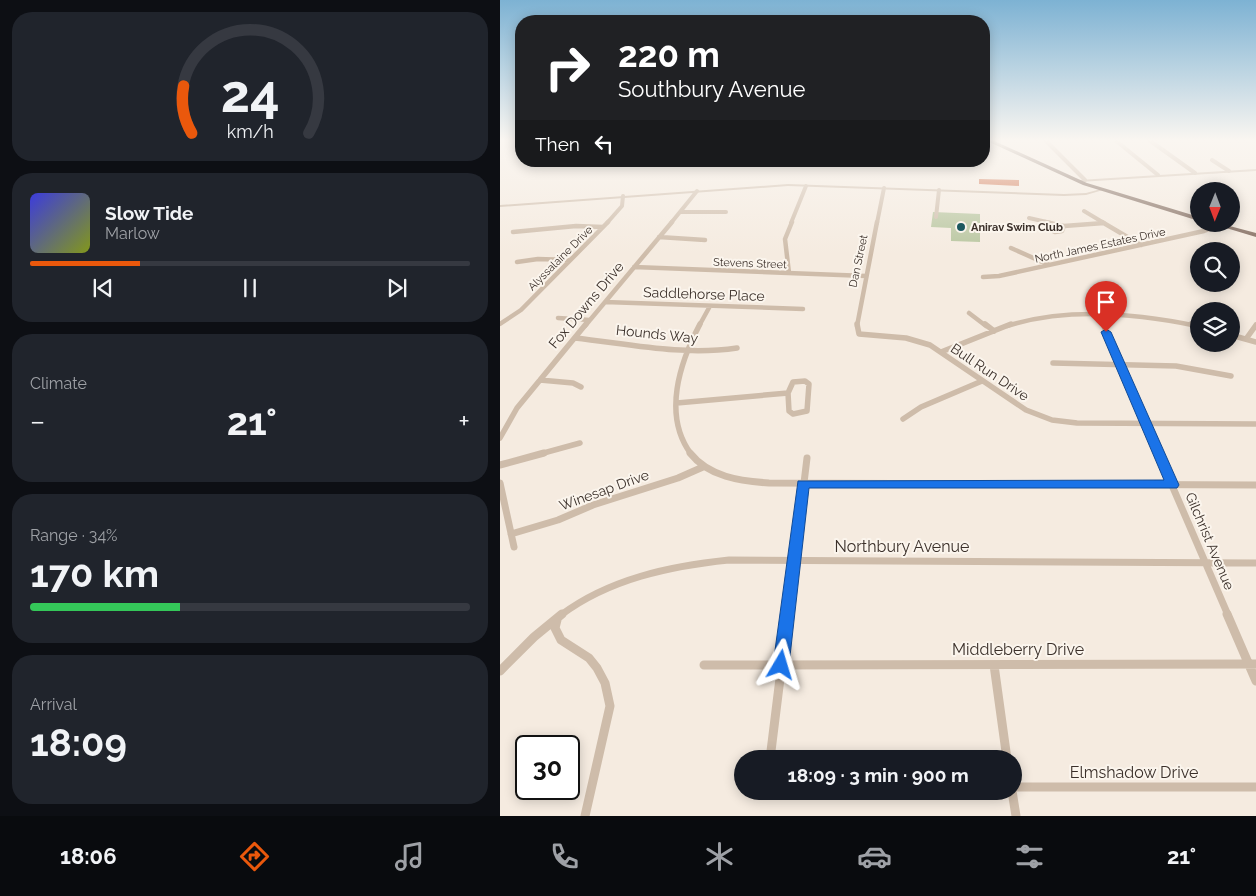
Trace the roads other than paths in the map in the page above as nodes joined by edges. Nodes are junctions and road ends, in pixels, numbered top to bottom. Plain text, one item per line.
1 (1077, 178) edge
2 (1118, 178) edge
3 (1082, 180) junction
4 (806, 186) junction
5 (884, 188) junction
6 (939, 190) junction
7 (1101, 190) junction
8 (697, 191) junction
9 (623, 196) junction
10 (500, 206) edge
11 (1084, 211) dead end
12 (680, 212) junction
13 (726, 212) dead end
14 (1190, 216) edge
15 (936, 218) dead end
16 (1029, 218) dead end
17 (1104, 223) junction
18 (1051, 224) junction
19 (603, 226) junction
20 (1064, 226) junction
21 (1240, 231) edge
22 (513, 232) dead end
23 (1200, 232) edge
24 (1256, 236) edge
25 (659, 237) junction
26 (705, 240) dead end
27 (1141, 246) junction
28 (1011, 248) dead end
29 (570, 260) junction
30 (517, 262) dead end
31 (1049, 266) junction
32 (634, 267) junction
33 (789, 273) junction
34 (866, 276) junction
35 (983, 277) dead end
36 (1093, 300) dead end
37 (605, 302) junction
38 (710, 306) junction
39 (803, 309) dead end
40 (970, 314) dead end
41 (1099, 316) junction
42 (558, 318) dead end
43 (590, 320) junction
44 (500, 324) edge
45 (1190, 325) edge
46 (1256, 325) edge
47 (994, 331) junction
48 (863, 336) joint
49 (1240, 337) edge
50 (574, 338) junction
51 (1246, 339) junction
52 (1256, 342) edge
53 (737, 348) dead end
54 (689, 350) junction
55 (941, 352) junction
56 (1053, 363) dead end
57 (1120, 365) junction
58 (1231, 376) dead end
59 (540, 380) junction
60 (982, 381) junction
61 (581, 387) dead end
62 (788, 393) junction
63 (677, 403) junction
64 (903, 419) dead end
65 (1145, 423) junction
66 (1256, 424) edge
67 (500, 438) edge
68 (580, 443) dead end
69 (807, 458) dead end
70 (500, 465) edge
71 (703, 467) junction
72 (500, 483) edge
73 (803, 484) junction
74 (1172, 485) junction
75 (1256, 485) edge
76 (511, 534) junction
77 (514, 547) dead end
78 (794, 560) junction
79 (1205, 563) junction
80 (1256, 563) edge
81 (559, 616) junction
82 (994, 664) junction
83 (1252, 664) edge
84 (704, 665) dead end
85 (781, 665) junction
86 (500, 671) edge
87 (1256, 681) edge
88 (771, 750) edge
89 (1006, 750) edge
90 (1022, 787) edge
91 (1256, 787) edge
92 (1013, 800) edge
93 (585, 816) edge
94 (1016, 816) edge

1 - 3 main road
2 - 3 street
3 - 7 main road
4 - 5 street
4 - 8 street
4 - 33 street
5 - 6 street
5 - 34 street, Dan Street
6 - 7 street
6 - 15 street
7 - 14 main road
8 - 9 street
8 - 12 street, Fox Downs Drive
9 - 10 street
9 - 19 street, Alyssalaine Drive
11 - 17 street
12 - 13 street
12 - 25 street, Fox Downs Drive
16 - 18 street
17 - 20 street
17 - 27 street
18 - 20 street
18 - 20 street
19 - 22 street
19 - 29 street, Alyssalaine Drive
21 - 24 main road
23 - 27 street, North James Estates Drive
25 - 26 street
25 - 32 street, Fox Downs Drive
27 - 31 street, North James Estates Drive
28 - 31 street
29 - 30 street
29 - 44 street, Alyssalaine Drive
31 - 35 street, North James Estates Drive
32 - 33 street, Stevens Street
32 - 37 street, Fox Downs Drive
33 - 34 street, Stevens Street
34 - 48 street, Dan Street
36 - 41 street, Gilchrist Avenue
37 - 38 street, Saddlehorse Place
37 - 43 street, Fox Downs Drive
38 - 39 street, Saddlehorse Place
38 - 54 street
40 - 47 street
41 - 45 street
41 - 47 street
41 - 57 street, Gilchrist Avenue
42 - 43 street
43 - 50 street, Fox Downs Drive
46 - 51 street
47 - 55 street
48 - 55 street, Bull Run Drive
49 - 51 street
50 - 54 street, Hounds Way
50 - 59 street, Fox Downs Drive
51 - 52 street
53 - 54 street, Hounds Way
54 - 63 street
55 - 60 street, Bull Run Drive
56 - 57 street
57 - 58 street
57 - 65 street, Gilchrist Avenue
59 - 61 street
59 - 67 street, Fox Downs Drive
60 - 64 street
60 - 65 street, Bull Run Drive
62 - 62 street
62 - 63 street
63 - 71 street
65 - 66 street, Bull Run Drive
65 - 74 street, Gilchrist Avenue
68 - 70 street
69 - 73 street
71 - 73 street
71 - 76 street, Winesap Drive
72 - 76 street
73 - 74 street
73 - 78 street
74 - 75 street
74 - 79 street, Gilchrist Avenue
76 - 77 street
78 - 79 street, Northbury Avenue
78 - 81 street, Northbury Avenue
78 - 85 street
79 - 80 street, Northbury Avenue
79 - 83 street, Gilchrist Avenue
81 - 86 street, Northbury Avenue
81 - 93 street
82 - 83 street, Middleberry Drive
82 - 85 street, Middleberry Drive
82 - 89 street
83 - 87 street, Gilchrist Avenue
84 - 85 street, Middleberry Drive
85 - 88 street
90 - 91 street, Elmshadow Drive
92 - 94 street

